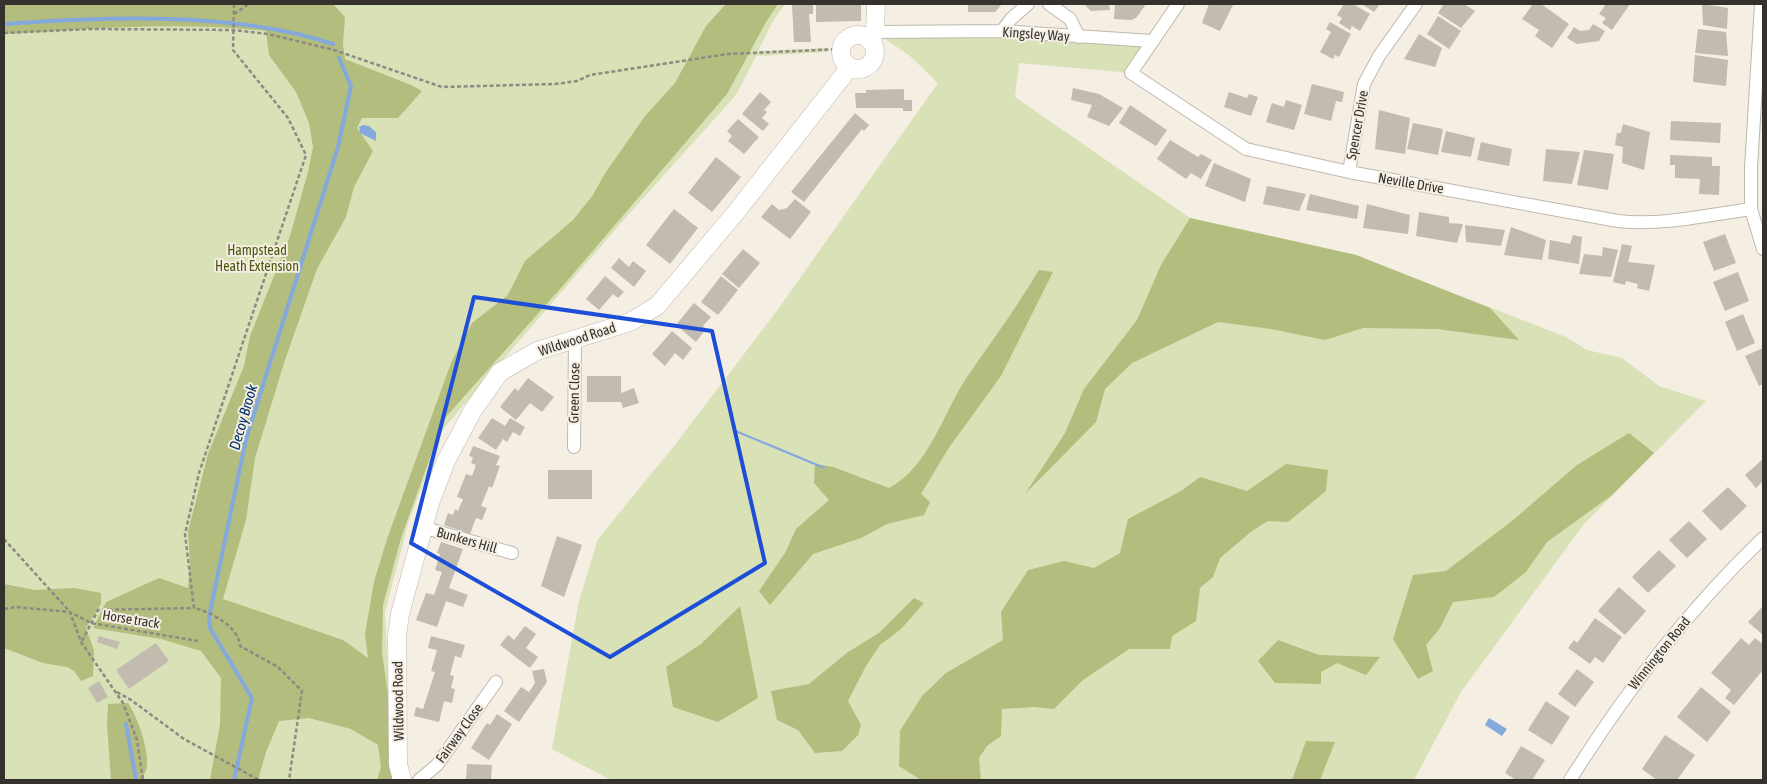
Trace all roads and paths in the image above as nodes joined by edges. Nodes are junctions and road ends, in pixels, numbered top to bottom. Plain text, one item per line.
1 (234, 4) edge
2 (249, 4) edge
3 (876, 4) edge
4 (1028, 4) edge
5 (1049, 4) edge
6 (1178, 4) edge
7 (1416, 4) edge
8 (1761, 4) edge
9 (234, 15) junction
10 (234, 28) junction
11 (1002, 31) junction
12 (4, 34) edge
13 (872, 36) junction
14 (1079, 37) junction
15 (1152, 41) junction
16 (841, 49) junction
17 (850, 67) junction
18 (1349, 172) junction
19 (1751, 209) junction
20 (1763, 249) edge
21 (575, 339) junction
22 (574, 447) dead end
23 (422, 527) junction
24 (1763, 538) edge
25 (4, 539) edge
26 (512, 553) dead end
27 (194, 608) junction
28 (4, 609) edge
29 (70, 612) junction
30 (92, 623) junction
31 (198, 641) dead end
32 (81, 642) junction
33 (496, 682) dead end
34 (116, 692) junction
35 (144, 780) edge
36 (259, 780) edge
37 (289, 780) edge
38 (402, 780) edge
39 (419, 780) edge
40 (1570, 780) edge

1 - 9 path
2 - 9 path
3 - 13 street
4 - 11 street
5 - 14 street
6 - 15 street
7 - 18 street, Spencer Drive
8 - 19 street
9 - 10 path
10 - 12 path
10 - 16 path
10 - 27 path
11 - 13 street, Kingsley Way
11 - 14 street, Kingsley Way
13 - 16 street
13 - 17 street
14 - 15 street, Kingsley Way
15 - 18 street, Neville Drive
16 - 17 street
17 - 21 street, Wildwood Road
18 - 19 street, Neville Drive
19 - 20 street
21 - 22 street, Green Close
21 - 23 street, Wildwood Road
23 - 26 street, Bunkers Hill
23 - 38 street, Wildwood Road
24 - 40 street, Winnington Road
25 - 29 path
27 - 30 path
27 - 37 path
28 - 29 path, Horse track
29 - 30 path, Horse track
29 - 32 path
30 - 31 path, Horse track
30 - 32 path
32 - 34 path
33 - 39 street, Fairway Close
34 - 35 path
34 - 36 path

